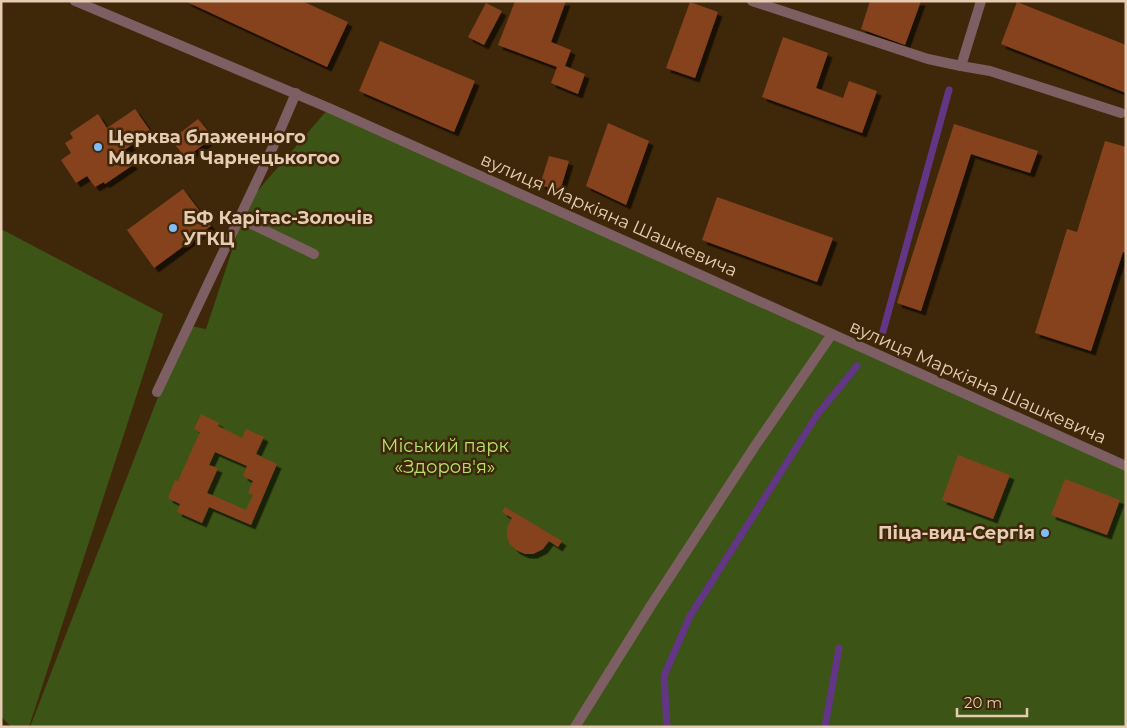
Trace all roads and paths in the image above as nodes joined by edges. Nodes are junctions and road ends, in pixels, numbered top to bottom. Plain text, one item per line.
1 (75, 1) edge
2 (752, 1) edge
3 (981, 1) edge
4 (960, 66) junction
5 (296, 93) junction
6 (1120, 113) dead end
7 (239, 218) junction
8 (314, 254) dead end
9 (832, 334) junction
10 (156, 392) dead end
11 (1126, 466) edge
12 (575, 727) edge

1 - 5 street, вулиця Маркіяна Шашкевича
2 - 4 street
3 - 4 street
4 - 6 street
5 - 7 street
5 - 9 street, вулиця Маркіяна Шашкевича
7 - 8 street
7 - 10 street
9 - 11 street, вулиця Маркіяна Шашкевича
9 - 12 street

